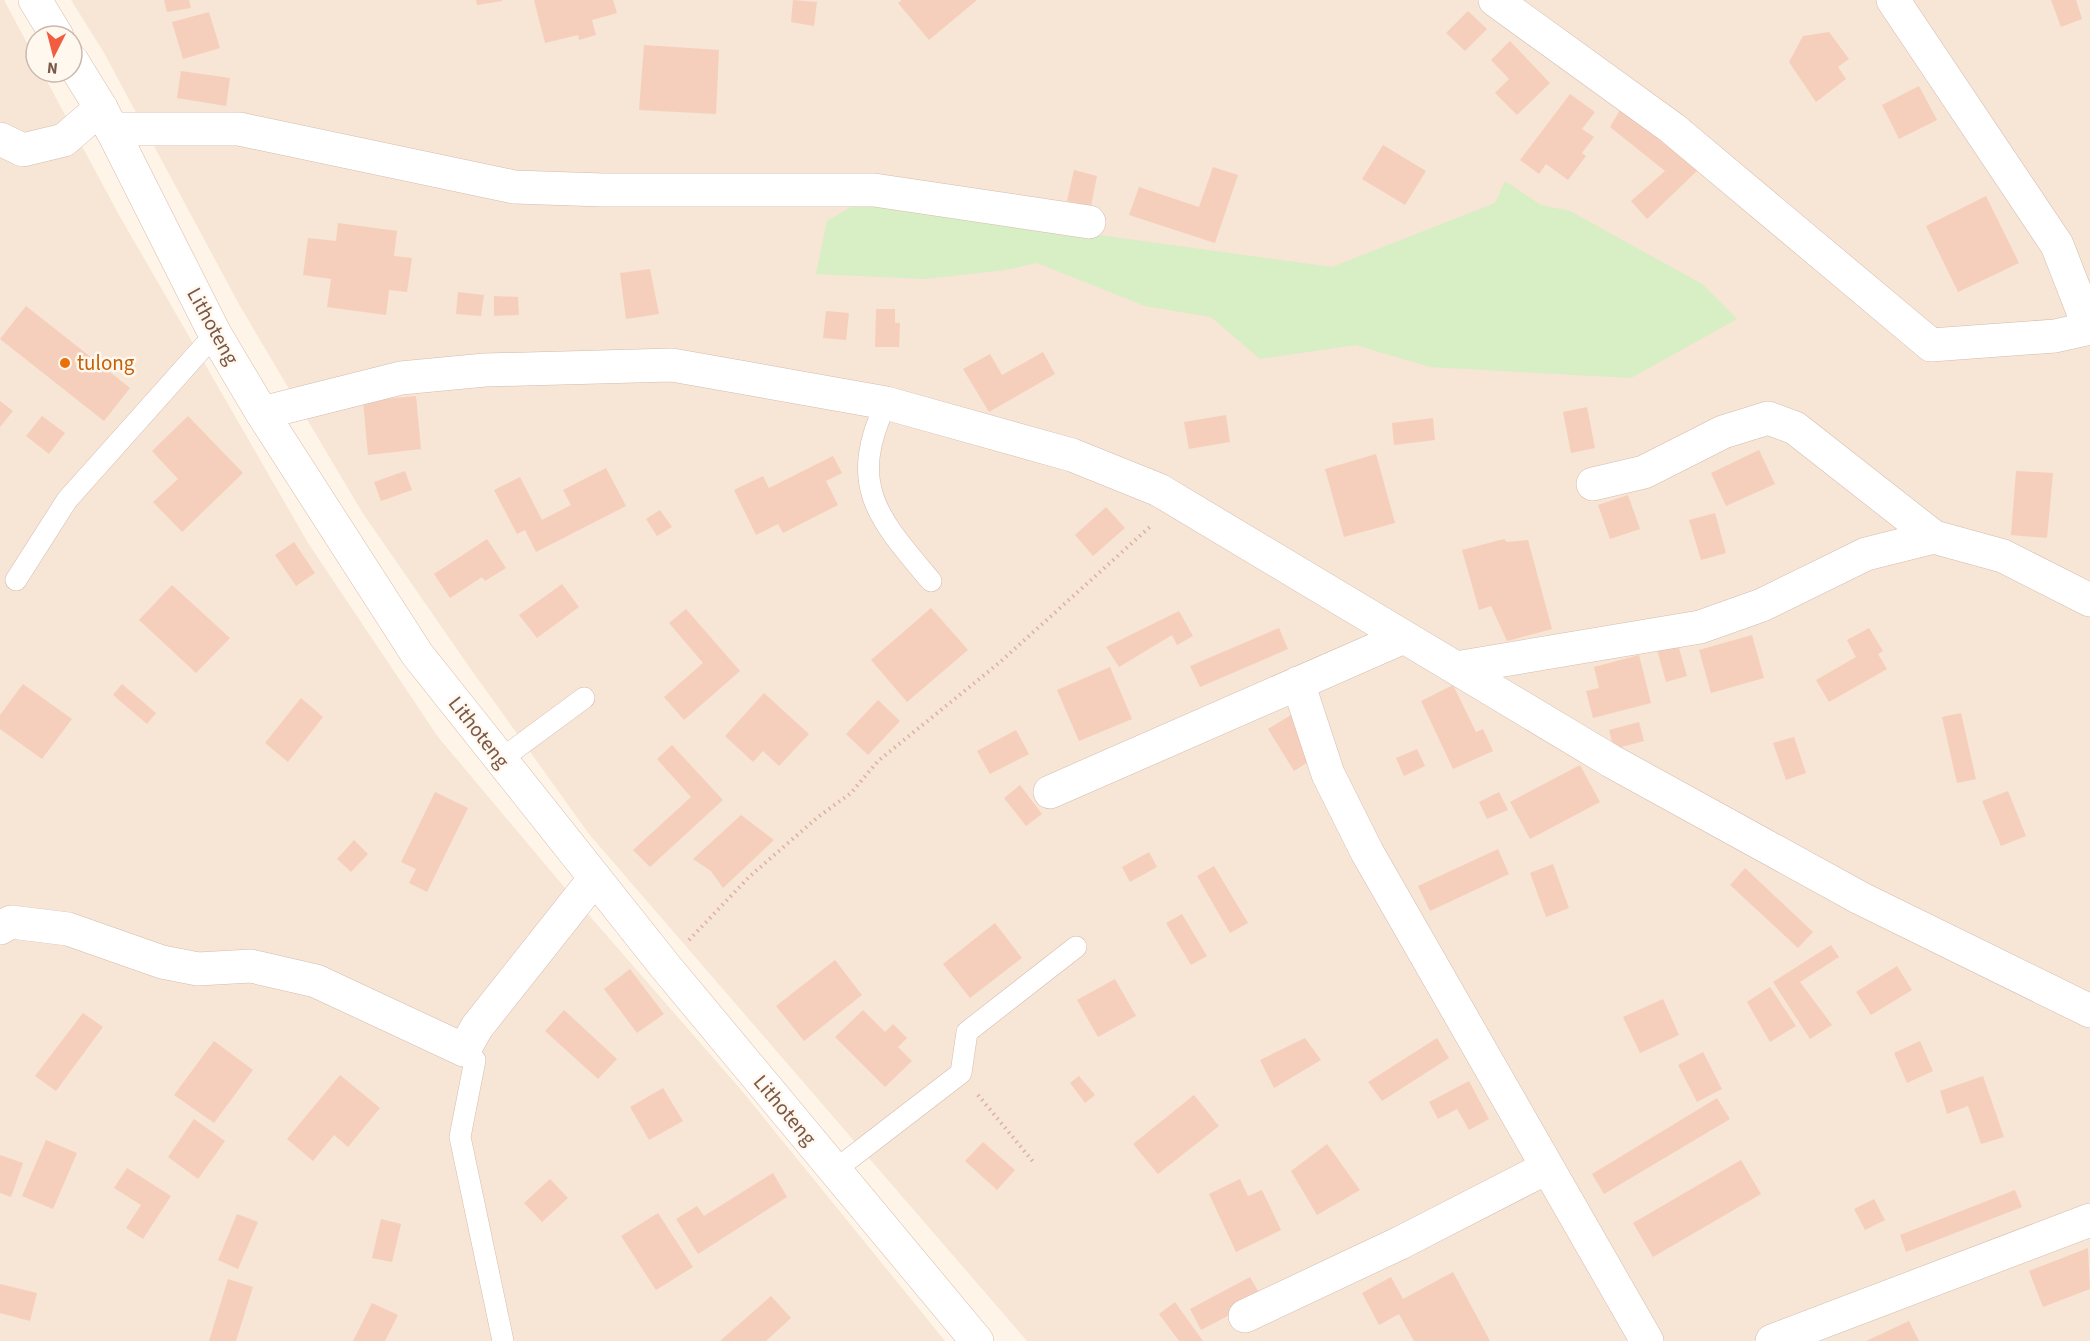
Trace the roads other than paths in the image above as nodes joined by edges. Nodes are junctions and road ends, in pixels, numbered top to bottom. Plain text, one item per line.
1 (35, 0) edge
2 (54, 0) edge
3 (1496, 0) edge
4 (1893, 0) edge
5 (50, 24) edge
6 (58, 24) edge
7 (84, 82) edge
8 (106, 119) junction
9 (0, 139) edge
10 (1089, 222) dead end
11 (2090, 328) edge
12 (215, 334) junction
13 (886, 403) junction
14 (262, 413) junction
15 (1593, 484) dead end
16 (1934, 537) junction
17 (16, 580) dead end
18 (931, 581) dead end
19 (2090, 600) edge
20 (1404, 637) junction
21 (1456, 668) junction
22 (1298, 683) junction
23 (584, 698) dead end
24 (500, 760) junction
25 (1050, 792) dead end
26 (595, 878) junction
27 (0, 928) edge
28 (1076, 946) dead end
29 (2090, 1011) edge
30 (464, 1050) junction
31 (1546, 1167) junction
32 (835, 1170) junction
33 (2090, 1220) edge
34 (1245, 1316) dead end
35 (502, 1341) edge
36 (976, 1341) edge
37 (1647, 1341) edge
38 (1772, 1341) edge

1 - 5 street, Lithoteng
2 - 6 lane
3 - 11 street
4 - 11 street
7 - 8 street, Lithoteng
8 - 9 street
8 - 10 street
8 - 12 street, Lithoteng
12 - 14 street, Lithoteng
12 - 17 lane
13 - 14 street
13 - 18 lane
13 - 20 street
14 - 24 street, Lithoteng
15 - 16 street
16 - 19 street
16 - 21 street
20 - 21 street
20 - 22 street
21 - 29 street
22 - 25 street
22 - 31 street
23 - 24 lane
24 - 26 street, Lithoteng
26 - 30 street
26 - 32 street, Lithoteng
27 - 30 street
28 - 32 lane
30 - 35 lane
31 - 34 street
31 - 37 street
32 - 36 street, Lithoteng
33 - 38 street

